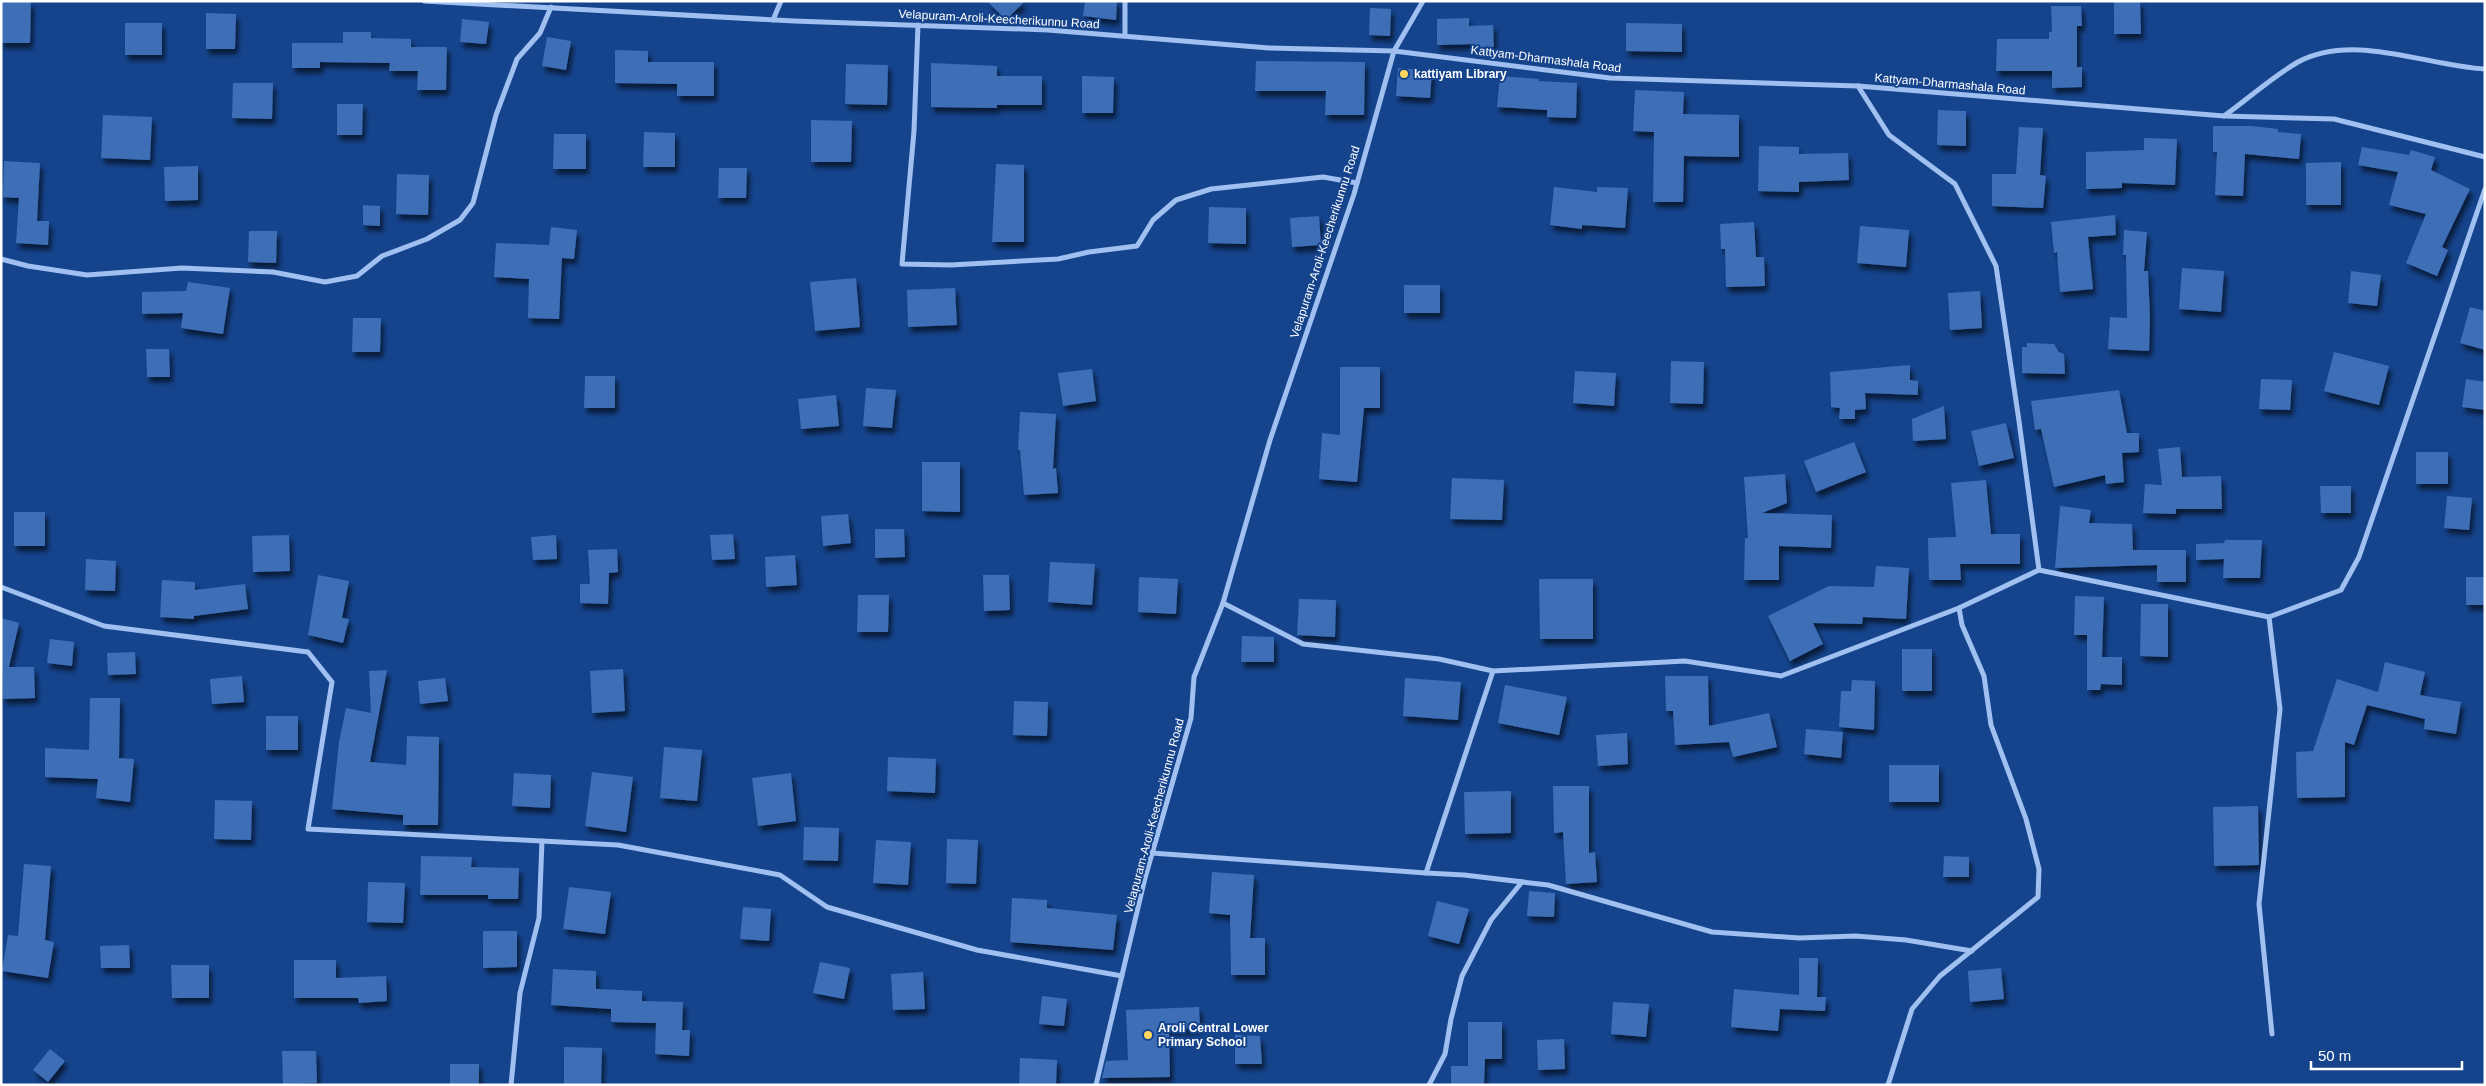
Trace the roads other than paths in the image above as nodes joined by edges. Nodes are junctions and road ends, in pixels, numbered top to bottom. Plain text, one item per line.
1 (424, 1) edge
2 (781, 1) edge
3 (1125, 1) edge
4 (1422, 1) edge
5 (550, 8) junction
6 (774, 20) junction
7 (918, 25) junction
8 (1125, 36) junction
9 (1394, 51) junction
10 (2485, 69) edge
11 (1858, 86) junction
12 (2224, 116) junction
13 (2485, 157) edge
14 (1357, 183) junction
15 (2485, 190) edge
16 (1, 259) edge
17 (2039, 570) junction
18 (1, 587) edge
19 (1223, 603) junction
20 (1959, 608) junction
21 (2269, 617) junction
22 (1493, 671) junction
23 (542, 841) junction
24 (1152, 853) junction
25 (1426, 873) junction
26 (1522, 882) junction
27 (1972, 951) junction
28 (1122, 976) junction
29 (2272, 1034) dead end
30 (511, 1085) edge
31 (1096, 1085) edge
32 (1429, 1085) edge
33 (1888, 1085) edge

1 - 5 street, Velapuram-Aroli-Keecherikunnu Road
2 - 6 street
3 - 8 street
4 - 9 street
5 - 6 street, Velapuram-Aroli-Keecherikunnu Road
5 - 16 street
6 - 7 street, Velapuram-Aroli-Keecherikunnu Road
7 - 8 street, Velapuram-Aroli-Keecherikunnu Road
7 - 14 street
8 - 9 street, Velapuram-Aroli-Keecherikunnu Road
9 - 11 street, Kattyam-Dharmashala Road
9 - 14 street, Velapuram-Aroli-Keecherikunnu Road
10 - 12 street
11 - 12 street, Kattyam-Dharmashala Road
11 - 17 street
12 - 13 street, Kattyam-Dharmashala Road
14 - 19 street, Velapuram-Aroli-Keecherikunnu Road
15 - 21 street
17 - 20 street
17 - 21 street
18 - 23 street
19 - 22 street
19 - 24 street, Velapuram-Aroli-Keecherikunnu Road
20 - 22 street
20 - 27 street
21 - 29 street
22 - 25 street
23 - 28 street
23 - 30 street
24 - 25 street
24 - 28 street, Velapuram-Aroli-Keecherikunnu Road
25 - 26 street
26 - 27 street
26 - 32 street
27 - 33 street
28 - 31 street, Velapuram-Aroli-Keecherikunnu Road

